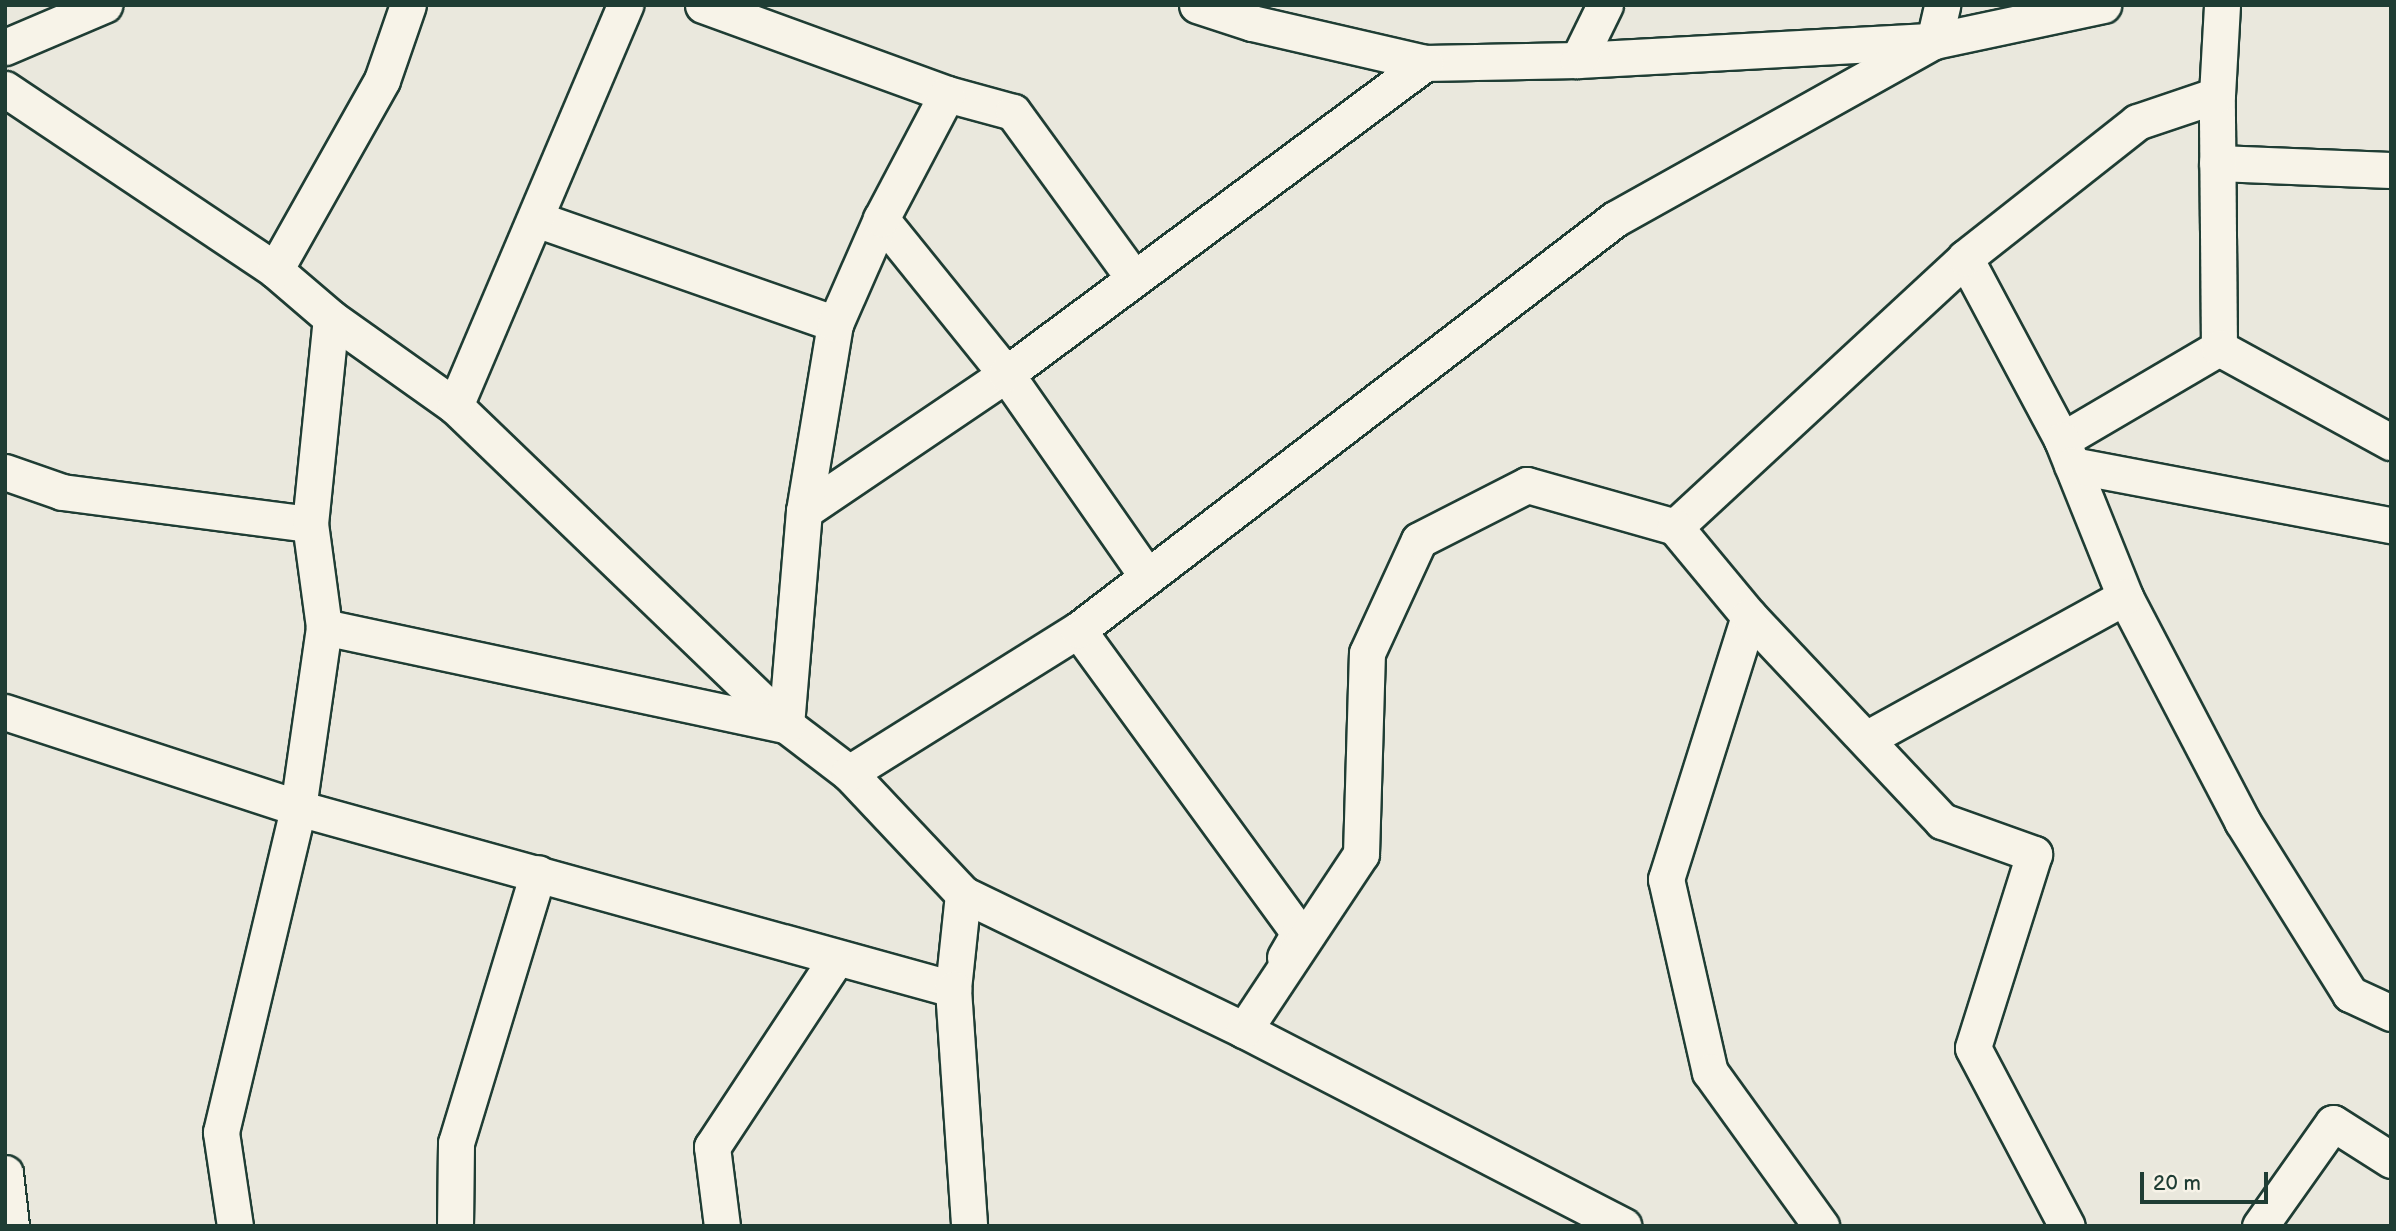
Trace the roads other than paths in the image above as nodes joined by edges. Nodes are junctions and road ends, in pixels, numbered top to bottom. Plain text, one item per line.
1 (104, 5) edge
2 (408, 5) edge
3 (625, 5) edge
4 (703, 5) edge
5 (1197, 5) edge
6 (1605, 5) edge
7 (1942, 5) edge
8 (2103, 5) edge
9 (2222, 5) edge
10 (1257, 14) edge
11 (1934, 41) junction
12 (5, 47) edge
13 (1578, 61) junction
14 (1425, 63) junction
15 (5, 89) edge
16 (947, 94) junction
17 (2217, 95) junction
18 (2217, 163) junction
19 (2391, 170) edge
20 (537, 219) junction
21 (881, 219) junction
22 (1965, 258) junction
23 (275, 270) junction
24 (1133, 276) junction
25 (331, 318) junction
26 (835, 324) junction
27 (2219, 348) junction
28 (1006, 374) junction
29 (455, 406) junction
30 (2391, 442) edge
31 (2067, 452) junction
32 (5, 472) edge
33 (804, 511) junction
34 (310, 524) junction
35 (2391, 525) edge
36 (1675, 527) junction
37 (1146, 575) junction
38 (2125, 597) junction
39 (1749, 616) junction
40 (324, 627) junction
41 (1078, 630) junction
42 (5, 712) edge
43 (786, 725) junction
44 (1868, 738) junction
45 (849, 774) junction
46 (298, 808) junction
47 (538, 873) junction
48 (963, 894) junction
49 (836, 959) junction
50 (953, 989) junction
51 (2391, 1013) edge
52 (1244, 1030) junction
53 (2391, 1160) edge
54 (5, 1173) edge
55 (11, 1226) edge
56 (235, 1226) edge
57 (455, 1226) edge
58 (722, 1226) edge
59 (969, 1226) edge
60 (1623, 1226) edge
61 (1821, 1226) edge
62 (2067, 1226) edge
63 (2260, 1226) edge

1 - 12 street
2 - 23 street
3 - 20 street
4 - 16 street
5 - 10 street
6 - 13 street
7 - 11 street
8 - 11 street
9 - 17 street
10 - 14 street
11 - 13 street
11 - 37 street
13 - 14 street
14 - 24 street
15 - 23 street
16 - 21 street
16 - 24 street
17 - 18 street
17 - 22 street
18 - 19 street
18 - 27 street
20 - 26 street
20 - 29 street
21 - 26 street
21 - 28 street
22 - 31 street
22 - 36 street
23 - 25 street
24 - 28 street
25 - 29 street
25 - 34 street
26 - 33 street
27 - 30 street
27 - 31 street
28 - 33 street
28 - 37 street
29 - 43 street
31 - 35 street
31 - 38 street
32 - 34 street
33 - 43 street
34 - 40 street
36 - 39 street
36 - 52 street
37 - 41 street
38 - 44 street
38 - 51 street
39 - 44 street
39 - 61 street
40 - 43 street
40 - 46 street
41 - 45 street
41 - 52 street
42 - 46 street
43 - 45 street
44 - 62 street
45 - 48 street
46 - 47 street
46 - 56 street
47 - 49 street
47 - 57 street
48 - 50 street
48 - 52 street
49 - 50 street
49 - 58 street
50 - 59 street
52 - 60 street
53 - 63 street
54 - 55 street

